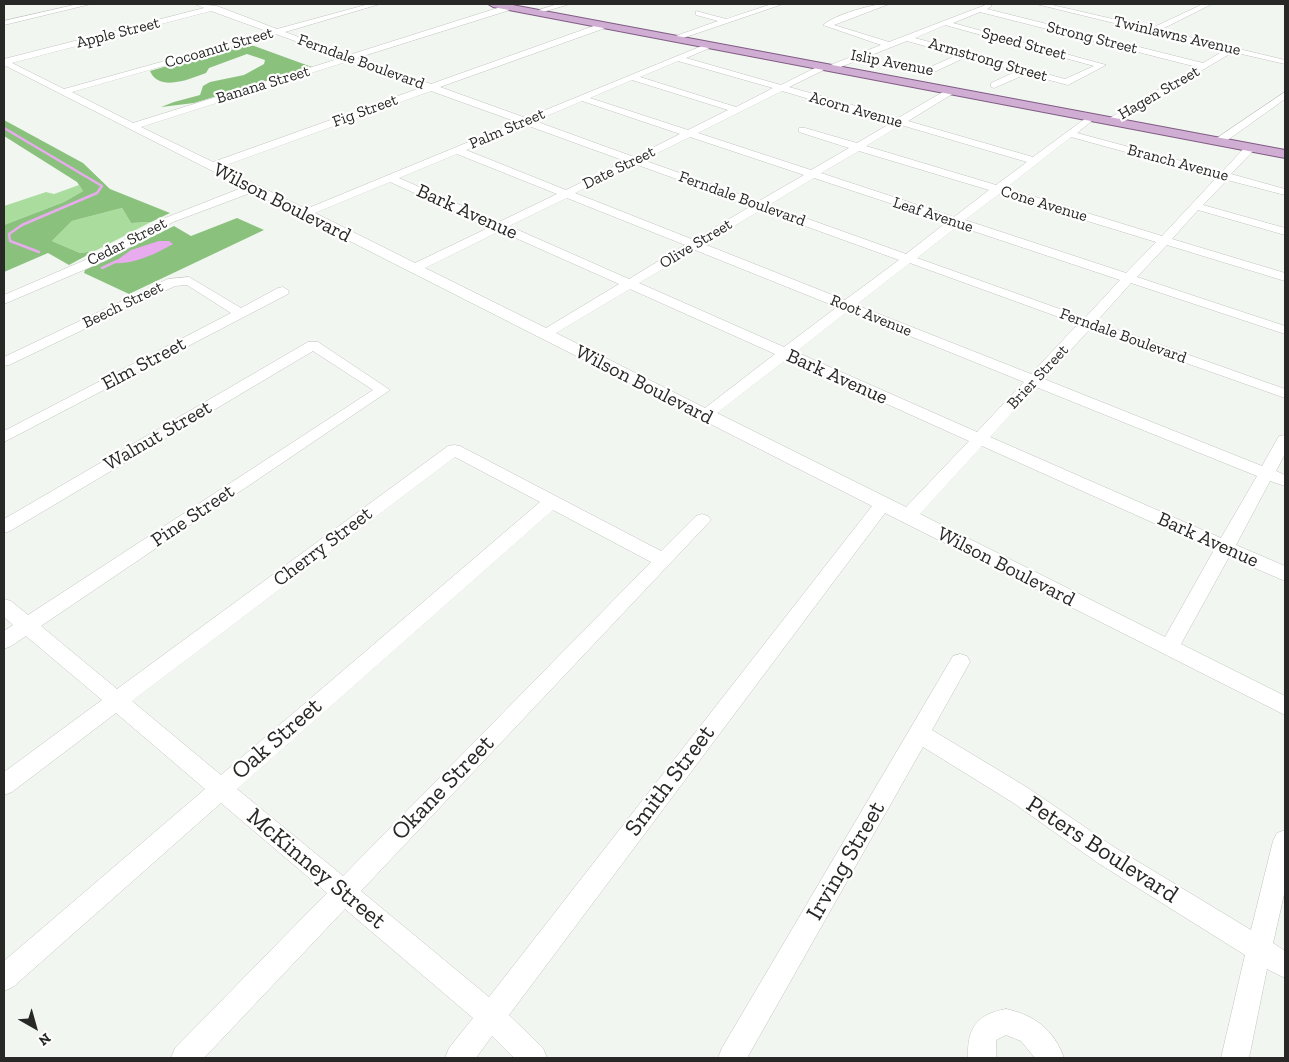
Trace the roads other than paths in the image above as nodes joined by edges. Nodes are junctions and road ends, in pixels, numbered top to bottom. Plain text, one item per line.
1 (87, 4) edge
2 (199, 4) edge
3 (232, 4) edge
4 (376, 4) edge
5 (493, 4) edge
6 (566, 4) edge
7 (774, 4) edge
8 (885, 4) edge
9 (993, 4) edge
10 (1040, 4) edge
11 (1208, 4) edge
12 (510, 7) junction
13 (213, 9) junction
14 (978, 9) junction
15 (536, 12) junction
16 (699, 13) dead end
17 (726, 21) junction
18 (4, 23) edge
19 (945, 23) junction
20 (605, 25) junction
21 (1154, 30) junction
22 (277, 32) junction
23 (674, 38) junction
24 (907, 38) junction
25 (709, 45) junction
26 (890, 45) junction
27 (1233, 49) junction
28 (965, 54) junction
29 (350, 58) junction
30 (677, 58) junction
31 (4, 62) edge
32 (1285, 62) edge
33 (1205, 66) junction
34 (827, 68) junction
35 (929, 71) dead end
36 (1025, 71) junction
37 (631, 77) junction
38 (1068, 82) joint
39 (994, 85) dead end
40 (431, 87) junction
41 (781, 88) junction
42 (951, 91) junction
43 (63, 92) junction
44 (1285, 96) edge
45 (582, 98) junction
46 (737, 110) junction
47 (1090, 118) junction
48 (526, 121) junction
49 (1110, 121) junction
50 (899, 122) junction
51 (131, 127) junction
52 (802, 130) dead end
53 (688, 134) junction
54 (1070, 134) junction
55 (1218, 142) junction
56 (858, 147) junction
57 (1250, 148) junction
58 (457, 150) junction
59 (1285, 154) edge
60 (634, 160) junction
61 (1036, 161) junction
62 (210, 167) junction
63 (812, 174) junction
64 (1224, 176) junction
65 (390, 178) junction
66 (253, 188) junction
67 (998, 190) junction
68 (1285, 192) edge
69 (565, 194) junction
70 (760, 206) junction
71 (1195, 206) junction
72 (304, 214) junction
73 (956, 222) junction
74 (499, 227) junction
75 (1285, 232) edge
76 (1164, 240) junction
77 (694, 245) junction
78 (908, 259) junction
79 (413, 269) junction
80 (1285, 277) edge
81 (1128, 279) junction
82 (630, 285) junction
83 (283, 291) dead end
84 (4, 300) edge
85 (846, 306) junction
86 (241, 313) junction
87 (1087, 323) junction
88 (1285, 330) edge
89 (544, 335) junction
90 (313, 345) joint
91 (786, 354) junction
92 (4, 362) edge
93 (1033, 382) junction
94 (1285, 394) edge
95 (704, 416) junction
96 (4, 437) edge
97 (979, 440) junction
98 (1285, 440) edge
99 (1266, 473) junction
100 (1285, 481) edge
101 (552, 501) junction
102 (882, 504) junction
103 (907, 517) junction
104 (702, 520) dead end
105 (4, 527) edge
106 (1225, 548) junction
107 (662, 560) junction
108 (1285, 574) edge
109 (4, 606) edge
110 (27, 625) junction
111 (4, 641) edge
112 (1169, 648) junction
113 (960, 662) dead end
114 (116, 701) junction
115 (1285, 706) edge
116 (920, 734) junction
117 (4, 785) edge
118 (221, 788) junction
119 (1285, 841) edge
120 (344, 892) junction
121 (1259, 948) junction
122 (1285, 965) edge
123 (4, 978) edge
124 (491, 1016) junction
125 (185, 1058) edge
126 (459, 1058) edge
127 (534, 1058) edge
128 (732, 1058) edge
129 (982, 1058) edge
130 (1050, 1058) edge
131 (1235, 1058) edge

1 - 18 street
2 - 13 street, Ferndale Boulevard
3 - 13 street, Apple Street
4 - 22 street, Cocoanut Street
5 - 12 main road, Islip Avenue
6 - 15 street
7 - 17 street
8 - 26 street
9 - 14 street, Date Street
10 - 21 street, Twinlawns Avenue
11 - 21 street
12 - 15 main road, Islip Avenue
12 - 29 street, Banana Street
13 - 22 street, Ferndale Boulevard
13 - 31 street, Apple Street
14 - 19 street, Date Street
14 - 33 street, Strong Street
15 - 20 main road, Islip Avenue
16 - 17 street
17 - 23 street
19 - 24 street, Date Street
19 - 38 street, Speed Street
20 - 23 main road, Islip Avenue
20 - 40 street, Fig Street
21 - 27 street, Twinlawns Avenue
22 - 29 street, Ferndale Boulevard
22 - 43 street, Cocoanut Street
23 - 25 main road, Islip Avenue
24 - 26 street, Date Street
24 - 28 street, Armstrong Street
25 - 30 street, Palm Street
25 - 34 main road, Islip Avenue
26 - 34 street, Date Street
27 - 32 street, Twinlawns Avenue
27 - 33 street, Hagen Street
28 - 35 street
28 - 36 street, Armstrong Street
29 - 40 street, Ferndale Boulevard
29 - 51 street, Banana Street
30 - 37 street, Palm Street
30 - 41 street, Acorn Avenue
31 - 43 street, Wilson Boulevard
33 - 49 street, Hagen Street
34 - 41 street, Date Street
34 - 42 main road, Islip Avenue
36 - 38 street, Armstrong Street
36 - 39 street
37 - 45 street, Palm Street
37 - 46 street
40 - 48 street, Ferndale Boulevard
40 - 62 street, Fig Street
41 - 46 street, Date Street
41 - 50 street, Acorn Avenue
42 - 47 main road, Islip Avenue
42 - 50 street, Olive Street
43 - 51 street, Wilson Boulevard
44 - 55 street
45 - 48 street, Palm Street
45 - 53 street, Leaf Avenue
46 - 53 street, Date Street
47 - 49 main road, Islip Avenue
47 - 54 street
48 - 58 street, Palm Street
48 - 60 street, Ferndale Boulevard
49 - 55 main road, Islip Avenue
50 - 56 street, Olive Street
50 - 61 street, Acorn Avenue
51 - 62 street, Wilson Boulevard
52 - 56 street, Cone Avenue
53 - 60 street, Date Street
53 - 63 street, Leaf Avenue
54 - 61 street
54 - 64 street, Branch Avenue
55 - 57 main road, Islip Avenue
56 - 63 street, Olive Street
56 - 67 street, Cone Avenue
57 - 59 main road, Islip Avenue
57 - 64 street, Brier Street
58 - 65 street, Palm Street
58 - 69 street, Root Avenue
60 - 69 street, Date Street
60 - 70 street, Ferndale Boulevard
61 - 67 street
62 - 66 street, Wilson Boulevard
63 - 70 street, Olive Street
63 - 73 street, Leaf Avenue
64 - 68 street, Branch Avenue
64 - 71 street, Brier Street
65 - 72 street, Palm Street
65 - 74 street, Bark Avenue
66 - 72 street, Wilson Boulevard
66 - 84 street, Cedar Street
67 - 73 street
67 - 76 street, Cone Avenue
69 - 74 street, Date Street
69 - 77 street, Root Avenue
70 - 77 street, Olive Street
70 - 78 street, Ferndale Boulevard
71 - 75 street
71 - 76 street, Brier Street
72 - 79 street, Wilson Boulevard
73 - 78 street
73 - 81 street, Leaf Avenue
74 - 79 street, Date Street
74 - 82 street, Bark Avenue
76 - 80 street, Cone Avenue
76 - 81 street, Brier Street
77 - 82 street, Olive Street
77 - 85 street, Root Avenue
78 - 85 street
78 - 87 street, Ferndale Boulevard
79 - 89 street, Wilson Boulevard
81 - 87 street, Brier Street
81 - 88 street, Leaf Avenue
82 - 89 street, Olive Street
82 - 91 street, Bark Avenue
83 - 86 street, Elm Street
85 - 91 street
85 - 93 street, Root Avenue
86 - 92 street, Beech Street
86 - 96 street, Elm Street
87 - 93 street, Brier Street
87 - 94 street, Ferndale Boulevard
89 - 95 street, Wilson Boulevard
90 - 105 street, Walnut Street
90 - 110 street, Pine Street
91 - 95 street
91 - 97 street, Bark Avenue
93 - 97 street, Brier Street
93 - 99 street, Root Avenue
95 - 102 street, Wilson Boulevard
97 - 103 street, Brier Street
97 - 106 street, Bark Avenue
98 - 99 street
99 - 100 street, Root Avenue
99 - 106 street
101 - 107 street, Cherry Street
101 - 114 street, Cherry Street
101 - 118 street, Oak Street
102 - 103 street, Wilson Boulevard
102 - 124 street, Smith Street
103 - 112 street, Wilson Boulevard
104 - 107 street, Okane Street
106 - 108 street, Bark Avenue
106 - 112 street
107 - 120 street, Okane Street
109 - 110 street, McKinney Street
110 - 111 street, Pine Street
110 - 114 street, McKinney Street
112 - 115 street, Wilson Boulevard
113 - 116 street, Irving Street
114 - 117 street, Cherry Street
114 - 118 street, McKinney Street
116 - 121 street, Peters Boulevard
116 - 128 street, Irving Street
118 - 120 street, McKinney Street
118 - 123 street, Oak Street
119 - 121 street
120 - 124 street, McKinney Street
120 - 125 street, Okane Street
121 - 122 street, Peters Boulevard
121 - 131 street
124 - 126 street, Smith Street
124 - 127 street, McKinney Street
129 - 130 street

